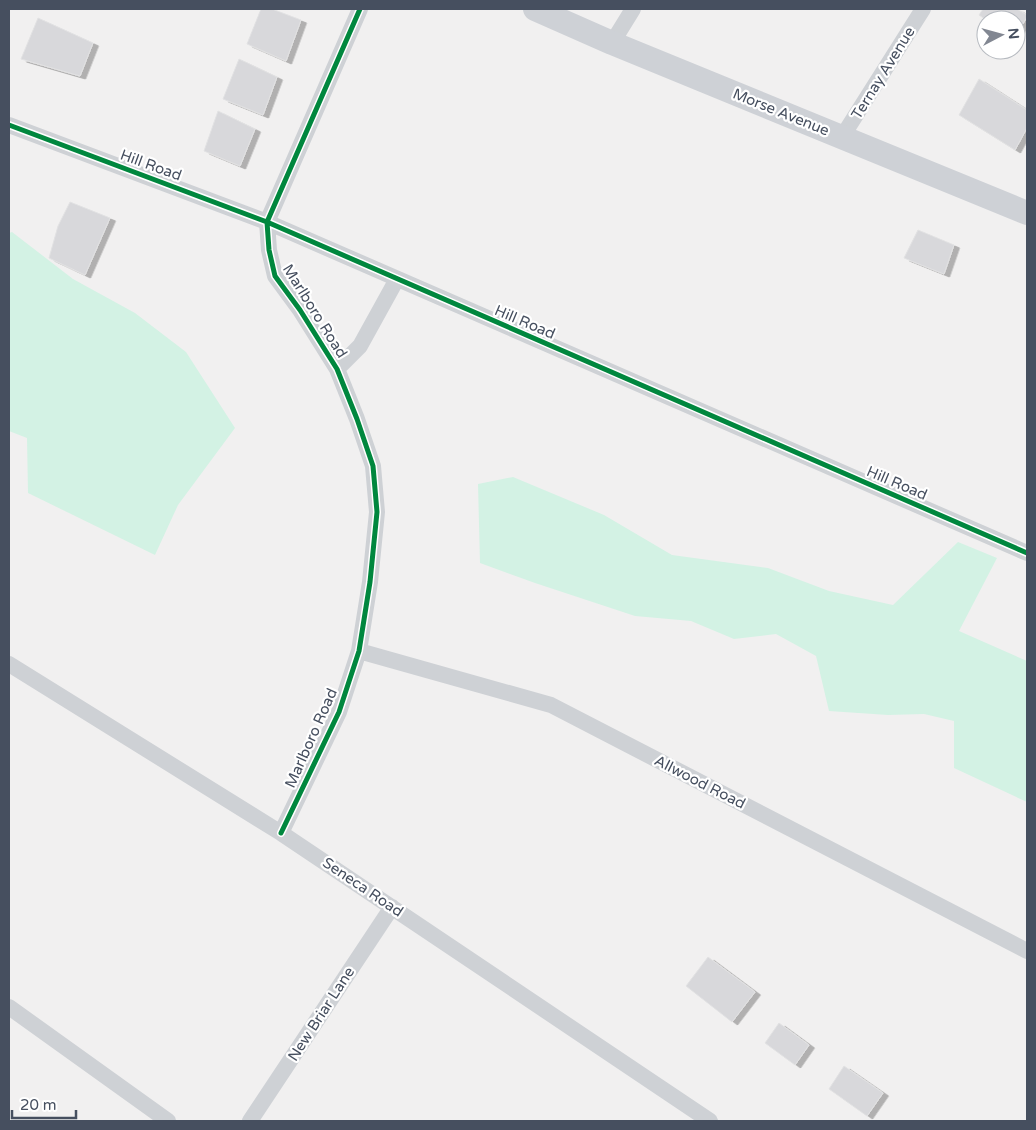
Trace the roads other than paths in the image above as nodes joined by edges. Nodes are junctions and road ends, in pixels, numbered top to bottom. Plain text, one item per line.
1 (360, 9) edge
2 (535, 9) edge
3 (633, 9) edge
4 (923, 9) edge
5 (612, 43) junction
6 (9, 126) edge
7 (842, 137) junction
8 (1027, 213) edge
9 (267, 222) junction
10 (397, 279) junction
11 (337, 369) junction
12 (1027, 554) edge
13 (359, 651) junction
14 (9, 664) edge
15 (281, 832) junction
16 (392, 907) junction
17 (1027, 950) edge
18 (9, 1007) edge
19 (168, 1121) edge
20 (250, 1121) edge
21 (710, 1121) edge

1 - 9 street, Marlboro Road
2 - 5 street, Morse Avenue
3 - 5 street
4 - 7 street, Ternay Avenue
5 - 7 street, Morse Avenue
6 - 9 street, Hill Road
7 - 8 street, Morse Avenue
9 - 10 street, Hill Road
9 - 11 street, Marlboro Road
10 - 11 street, Marlboro Road
10 - 12 street, Hill Road
11 - 13 street, Marlboro Road
13 - 15 street, Marlboro Road
13 - 17 street, Allwood Road
14 - 15 street, Seneca Road
15 - 16 street, Seneca Road
16 - 20 street, New Briar Lane
16 - 21 street, Seneca Road
18 - 19 street

